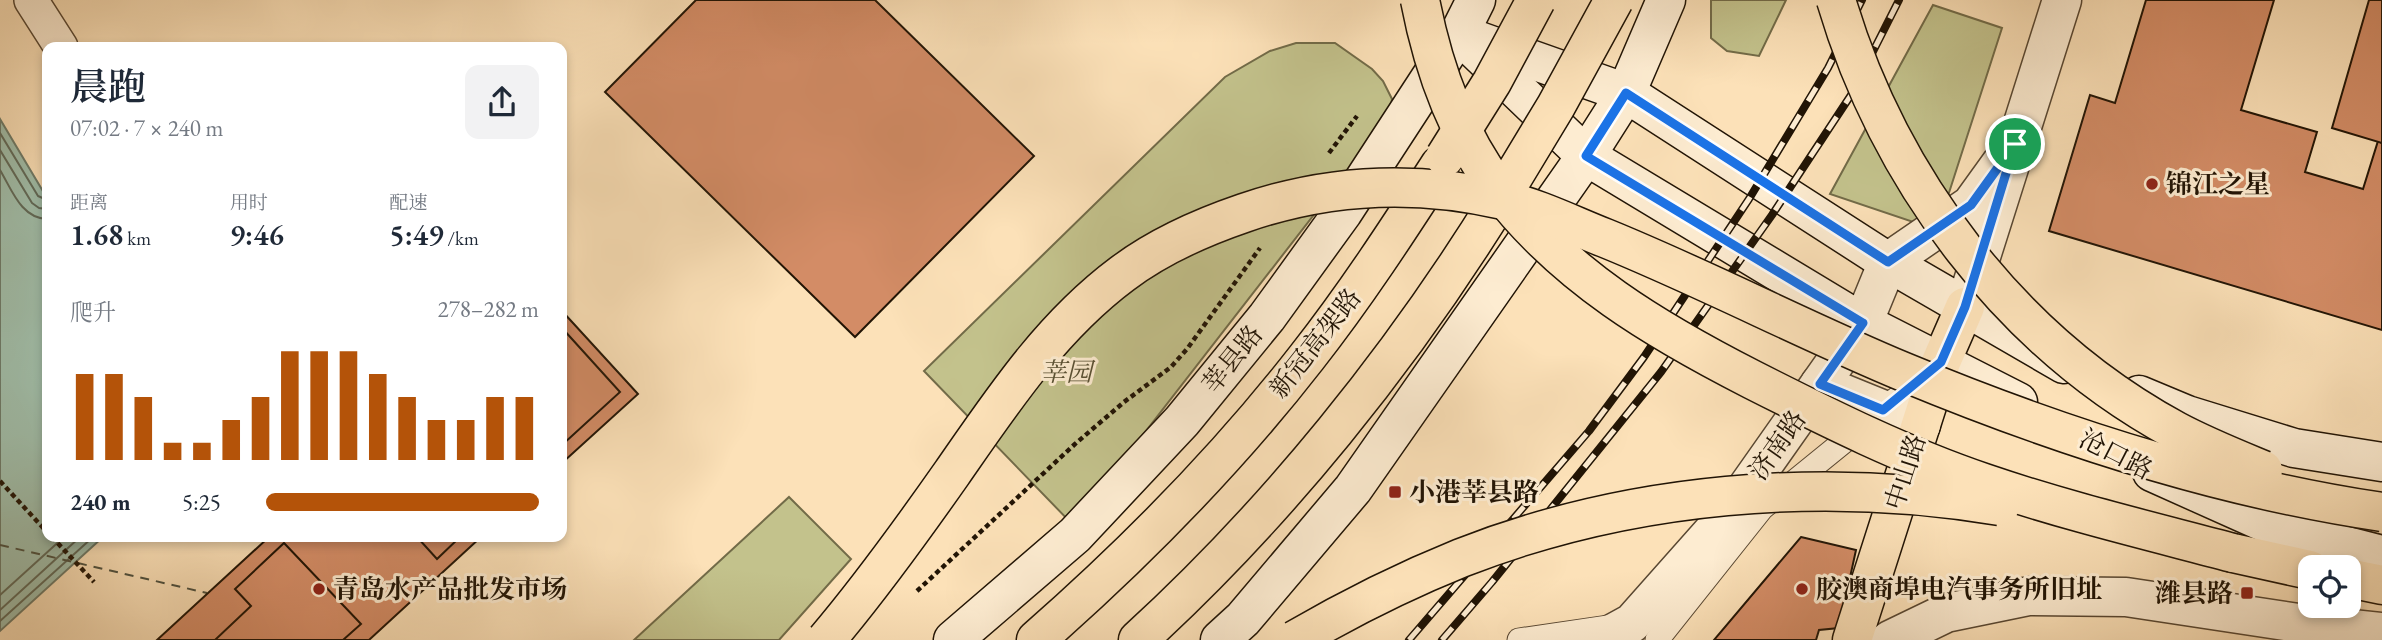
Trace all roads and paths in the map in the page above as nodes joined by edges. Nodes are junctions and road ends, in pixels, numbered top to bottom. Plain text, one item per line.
1 (32, 0) edge
2 (1420, 0) edge
3 (1476, 0) edge
4 (1536, 0) edge
5 (1614, 0) edge
6 (1666, 0) edge
7 (1836, 0) edge
8 (2062, 0) edge
9 (1459, 34) junction
10 (58, 42) edge
11 (1626, 93) junction
12 (1365, 109) dead end
13 (2015, 144) junction
14 (1586, 156) junction
15 (1323, 162) dead end
16 (1267, 239) dead end
17 (1888, 262) junction
18 (1965, 307) junction
19 (1863, 323) junction
20 (1941, 362) junction
21 (1820, 384) junction
22 (1883, 410) junction
23 (1921, 425) junction
24 (2382, 463) edge
25 (0, 481) edge
26 (2382, 510) edge
27 (42, 527) edge
28 (57, 542) edge
29 (2233, 553) junction
30 (2382, 555) edge
31 (2298, 567) edge
32 (2361, 581) edge
33 (94, 582) dead end
34 (2382, 585) edge
35 (916, 592) dead end
36 (2382, 632) edge
37 (1630, 634) edge
38 (826, 640) edge
39 (953, 640) edge
40 (1036, 640) edge
41 (1138, 640) edge
42 (1220, 640) edge
43 (1295, 640) edge
44 (1519, 640) edge
45 (1852, 640) edge
46 (1890, 640) edge

1 - 10 street
2 - 29 main road, bridge
3 - 9 main road, 莘县路
4 - 40 main road, 新冠高架路, bridge
5 - 41 main road, bridge
6 - 11 main road
7 - 26 main road, bridge
8 - 13 main road
9 - 11 main road
9 - 14 main road, 沧口路
9 - 39 main road, 莘县路
11 - 14 main road
11 - 17 main road
12 - 15 path
13 - 17 main road
13 - 18 main road
14 - 19 main road, 沧口路
14 - 42 main road
16 - 35 path
17 - 18 main road
17 - 19 main road, 济南路
18 - 20 main road, 中山路
18 - 24 main road
19 - 20 main road, 沧口路
19 - 21 main road, 济南路
20 - 22 lane, 济南路
20 - 23 main road, 中山路
20 - 30 main road, 沧口路
21 - 22 main road
21 - 37 main road, 济南路
22 - 23 main road
22 - 37 lane, 济南路
23 - 45 main road, 中山路
25 - 27 path
26 - 38 main road, bridge
28 - 33 path
29 - 31 main road
29 - 43 main road, bridge
32 - 34 main road
36 - 46 main road
37 - 44 lane

